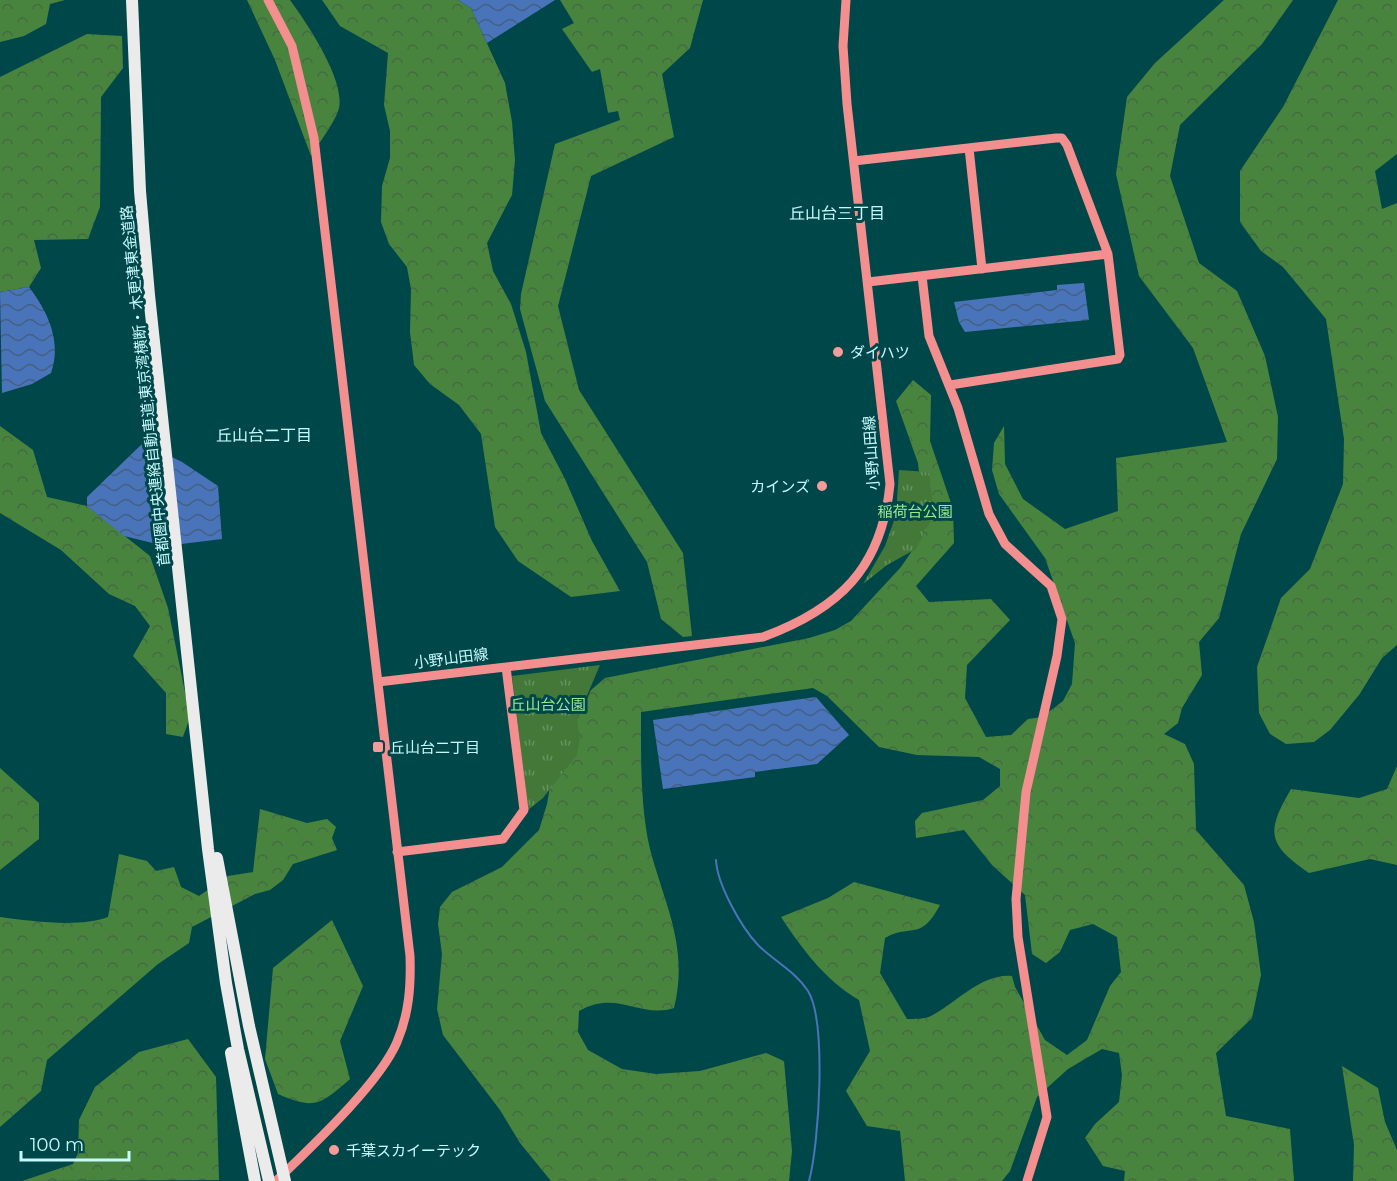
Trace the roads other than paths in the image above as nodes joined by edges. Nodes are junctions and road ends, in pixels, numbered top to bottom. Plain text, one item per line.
1 (132, 0) edge
2 (268, 0) edge
3 (846, 0) edge
4 (969, 148) junction
5 (854, 161) junction
6 (1108, 254) junction
7 (982, 268) junction
8 (922, 276) junction
9 (868, 282) junction
10 (950, 385) junction
11 (506, 667) junction
12 (378, 682) junction
13 (201, 768) junction
14 (208, 849) junction
15 (398, 852) junction
16 (256, 1181) edge
17 (269, 1181) edge
18 (276, 1181) edge
19 (287, 1181) edge
20 (1027, 1181) edge

1 - 13 highway, 首都圏中央連絡自動車道;東京湾横断・木更津東金道路
2 - 12 street
3 - 5 street, 小野山田線
4 - 5 street
4 - 6 street
4 - 7 street
5 - 9 street, 小野山田線
6 - 7 street
6 - 10 street
7 - 8 street
8 - 9 street
8 - 10 street
9 - 11 street, 小野山田線
10 - 20 street
11 - 12 street, 小野山田線
11 - 15 street
12 - 15 street
13 - 14 highway, 首都圏中央連絡自動車道;東京湾横断・木更津東金道路
13 - 19 highway, 首都圏中央連絡自動車道;東京湾横断・木更津東金道路
14 - 16 highway
14 - 17 highway, 首都圏中央連絡自動車道;東京湾横断・木更津東金道路
15 - 18 street

